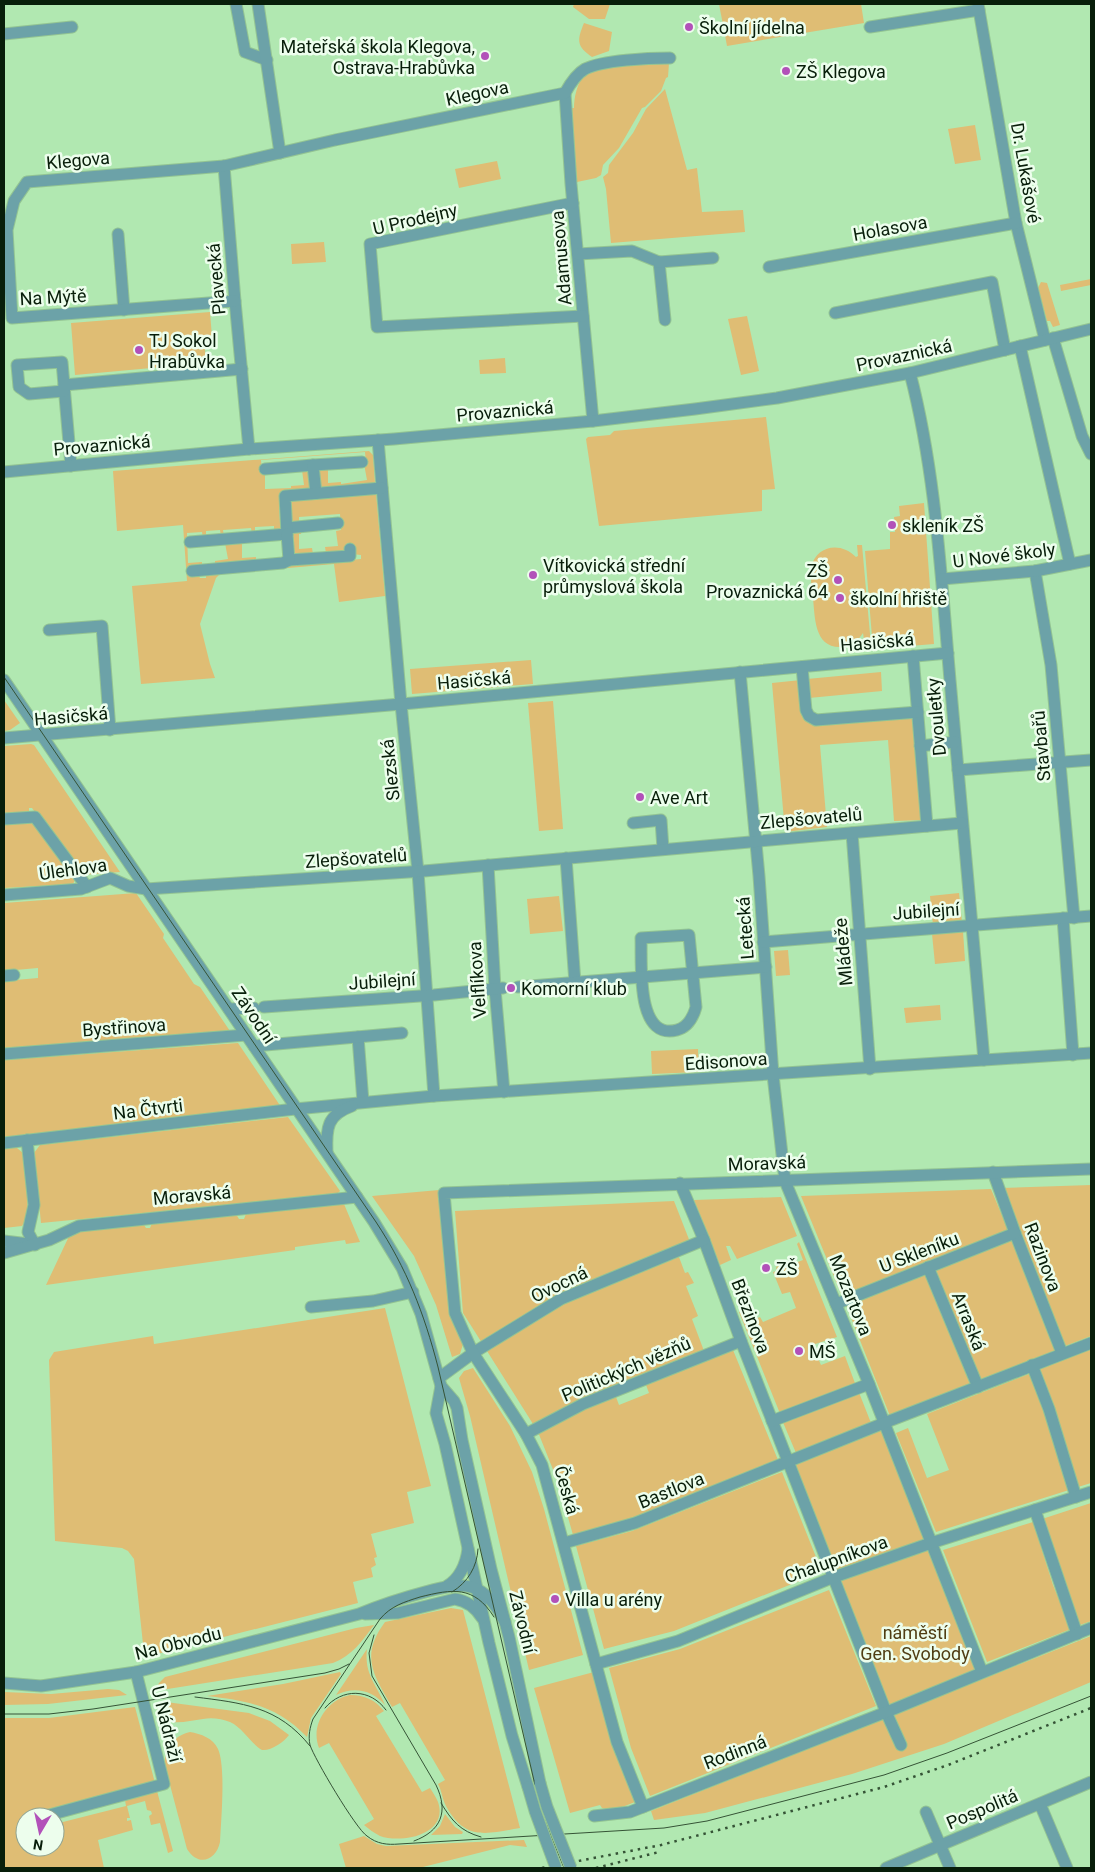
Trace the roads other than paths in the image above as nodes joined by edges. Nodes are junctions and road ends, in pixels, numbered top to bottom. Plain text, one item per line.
1 (236, 4) edge
2 (258, 4) edge
3 (979, 7) edge
4 (72, 27) dead end
5 (870, 27) dead end
6 (4, 34) edge
7 (670, 58) dead end
8 (267, 60) junction
9 (565, 93) junction
10 (280, 152) junction
11 (224, 166) junction
12 (27, 182) joint
13 (573, 203) junction
14 (1016, 223) junction
15 (118, 234) dead end
16 (578, 254) junction
17 (713, 258) dead end
18 (659, 262) junction
19 (769, 267) dead end
20 (235, 301) junction
21 (124, 310) junction
22 (835, 313) dead end
23 (584, 316) junction
24 (665, 320) dead end
25 (1091, 329) edge
26 (1049, 339) junction
27 (1020, 346) junction
28 (1005, 350) junction
29 (242, 369) junction
30 (910, 373) junction
31 (593, 420) junction
32 (378, 440) junction
33 (249, 449) junction
34 (1091, 454) edge
35 (362, 462) dead end
36 (313, 465) junction
37 (71, 466) junction
38 (265, 469) dead end
39 (4, 472) edge
40 (382, 488) junction
41 (316, 494) junction
42 (338, 523) dead end
43 (287, 531) junction
44 (190, 542) dead end
45 (350, 549) dead end
46 (289, 560) junction
47 (1091, 560) edge
48 (1070, 564) junction
49 (192, 572) dead end
50 (1035, 572) junction
51 (942, 579) junction
52 (50, 630) dead end
53 (948, 653) junction
54 (913, 656) junction
55 (802, 666) junction
56 (740, 672) junction
57 (4, 680) edge
58 (401, 704) junction
59 (918, 712) junction
60 (110, 730) junction
61 (42, 736) junction
62 (4, 738) edge
63 (955, 742) junction
64 (920, 746) junction
65 (1091, 760) edge
66 (1060, 763) junction
67 (958, 770) junction
68 (4, 819) edge
69 (633, 823) dead end
70 (962, 823) junction
71 (927, 826) junction
72 (852, 833) junction
73 (756, 840) junction
74 (664, 849) junction
75 (566, 858) junction
76 (488, 865) junction
77 (418, 872) junction
78 (87, 887) junction
79 (146, 889) junction
80 (4, 895) edge
81 (1091, 916) edge
82 (1068, 918) junction
83 (972, 925) junction
84 (858, 934) junction
85 (763, 942) junction
86 (766, 967) junction
87 (693, 973) junction
88 (643, 977) junction
89 (575, 983) junction
90 (518, 987) dead end
91 (499, 988) junction
92 (428, 995) junction
93 (229, 1010) junction
94 (402, 1033) dead end
95 (246, 1035) junction
96 (358, 1036) junction
97 (254, 1046) junction
98 (1091, 1053) edge
99 (4, 1054) edge
100 (1073, 1054) junction
101 (984, 1060) junction
102 (870, 1069) junction
103 (773, 1075) junction
104 (504, 1092) junction
105 (434, 1096) junction
106 (363, 1102) junction
107 (297, 1109) junction
108 (27, 1140) junction
109 (4, 1143) edge
110 (327, 1152) junction
111 (1091, 1168) edge
112 (993, 1172) junction
113 (785, 1180) junction
114 (680, 1183) junction
115 (444, 1193) joint
116 (357, 1197) junction
117 (1014, 1233) junction
118 (704, 1240) junction
119 (4, 1241) edge
120 (35, 1245) junction
121 (4, 1253) edge
122 (928, 1267) junction
123 (413, 1292) junction
124 (836, 1304) junction
125 (310, 1307) dead end
126 (741, 1341) junction
127 (1091, 1343) edge
128 (473, 1353) junction
129 (1062, 1353) junction
130 (1032, 1365) junction
131 (440, 1382) junction
132 (869, 1384) junction
133 (978, 1387) junction
134 (772, 1421) junction
135 (884, 1423) junction
136 (526, 1434) junction
137 (789, 1462) junction
138 (1091, 1492) edge
139 (1076, 1497) junction
140 (1035, 1510) junction
141 (468, 1542) junction
142 (564, 1543) junction
143 (931, 1543) junction
144 (486, 1547) junction
145 (834, 1577) junction
146 (445, 1586) junction
147 (475, 1586) junction
148 (448, 1600) junction
149 (359, 1614) junction
150 (505, 1622) junction
151 (486, 1627) junction
152 (1091, 1628) edge
153 (1077, 1634) junction
154 (596, 1664) junction
155 (136, 1672) junction
156 (982, 1672) junction
157 (4, 1683) edge
158 (886, 1712) junction
159 (901, 1745) dead end
160 (1091, 1782) edge
161 (1040, 1804) junction
162 (643, 1807) junction
163 (65, 1811) edge
164 (926, 1812) dead end
165 (594, 1816) dead end
166 (941, 1846) junction
167 (556, 1868) edge
168 (570, 1868) edge
169 (886, 1868) edge
170 (950, 1868) edge
171 (1067, 1868) edge

1 - 8 street
2 - 8 street
3 - 5 street
3 - 14 street, Dr. Lukášové
4 - 6 street
7 - 9 street
8 - 10 street
9 - 10 street, Klegova
9 - 13 street, Adamusova
10 - 11 street, Klegova
11 - 12 street, Klegova
11 - 20 street, Plavecká
12 - 21 street, Na Mýtě
13 - 16 street, Adamusova
13 - 23 street, U Prodejny
14 - 19 street, Holasova
14 - 26 street, Dr. Lukášové
15 - 21 street
16 - 18 street
16 - 23 street, Adamusova
17 - 18 street
18 - 24 street
20 - 21 street, Na Mýtě
20 - 29 street, Plavecká
22 - 28 street
23 - 31 street, Adamusova
25 - 26 street, Provaznická
26 - 27 street, Provaznická
26 - 34 street, Dr. Lukášové
27 - 28 street, Provaznická
27 - 48 street, U Nové školy
28 - 30 street, Provaznická
29 - 33 street, Plavecká
29 - 37 street
30 - 31 street, Provaznická
30 - 51 street, Dvouletky
31 - 32 street, Provaznická
32 - 33 street, Provaznická
32 - 40 street, Slezská
33 - 37 street, Provaznická
35 - 36 street
36 - 38 street
36 - 41 street
37 - 39 street, Provaznická
40 - 41 street
40 - 58 street, Slezská
41 - 43 street
42 - 43 street
43 - 44 street
43 - 46 street
45 - 46 street
46 - 49 street
47 - 48 street, U Nové školy
48 - 50 street, U Nové školy
50 - 51 street, U Nové školy
50 - 66 street, Stavbařů
51 - 53 street, Dvouletky
52 - 60 street
53 - 54 street, Hasičská
53 - 63 street, Dvouletky
54 - 55 street, Hasičská
54 - 59 street
55 - 56 street, Hasičská
55 - 59 street
56 - 58 street, Hasičská
56 - 73 street, Letecká
57 - 61 street, Závodní
58 - 60 street, Hasičská
58 - 77 street, Slezská
59 - 64 street
60 - 61 street, Hasičská
61 - 62 street, Hasičská
61 - 79 street, Závodní
63 - 64 street
63 - 67 street, Dvouletky
64 - 71 street
65 - 66 street
66 - 67 street
66 - 82 street, Stavbařů
67 - 70 street, Dvouletky
68 - 78 street
69 - 74 street
70 - 71 street, Zlepšovatelů
70 - 83 street, Dvouletky
71 - 72 street, Zlepšovatelů
72 - 73 street, Zlepšovatelů
72 - 84 street, Mládeže
73 - 74 street, Zlepšovatelů
73 - 85 street, Letecká
74 - 75 street, Zlepšovatelů
75 - 76 street, Zlepšovatelů
75 - 89 street
76 - 77 street, Zlepšovatelů
76 - 91 street, Velflíkova
77 - 79 street, Zlepšovatelů
77 - 92 street, Slezská
78 - 79 street, Úlehlova
78 - 80 street, Úlehlova
79 - 93 street, Závodní
81 - 82 street, Jubilejní
82 - 83 street, Jubilejní
82 - 100 street, Stavbařů
83 - 84 street, Jubilejní
83 - 101 street, Dvouletky
84 - 85 street, Jubilejní
84 - 102 street, Mládeže
85 - 86 street, Letecká
86 - 87 street
86 - 103 street, Letecká
87 - 88 street
87 - 88 street
87 - 88 street
88 - 89 street
89 - 90 street
91 - 92 street, Jubilejní
91 - 104 street, Velflíkova
92 - 93 street, Jubilejní
92 - 105 street, Slezská
93 - 95 street, Závodní
94 - 96 street
95 - 97 street, Závodní
95 - 99 street, Bystřinova
96 - 97 street
96 - 106 street
97 - 107 street, Závodní
98 - 100 street, Edisonova
100 - 101 street, Edisonova
101 - 102 street, Edisonova
102 - 103 street, Edisonova
103 - 104 street, Edisonova
103 - 113 street, Letecká
104 - 105 street, Edisonova
105 - 106 street, Edisonova
106 - 107 street, Edisonova
106 - 110 street, Edisonova
107 - 108 street, Na Čtvrti
107 - 110 street, Závodní
108 - 109 street, Na Čtvrti
108 - 120 street
110 - 116 street, Závodní
111 - 112 street, Moravská
112 - 113 street, Moravská
112 - 117 street, Razinova
113 - 114 street, Moravská
113 - 124 street, Mozartova
114 - 115 street, Moravská
114 - 118 street, Březinova
115 - 128 street, Česká
116 - 120 street, Moravská
116 - 123 street, Závodní
117 - 122 street, U Skleníku
117 - 129 street, Razinova
118 - 126 street, Březinova
118 - 128 street, Ovocná
119 - 120 street
120 - 121 street, Moravská
122 - 124 street, U Skleníku
122 - 133 street, Arraská
123 - 125 street
123 - 131 street, Závodní
124 - 132 street, Mozartova
126 - 134 street, Březinova
126 - 136 street, Politických vězňů
127 - 129 street
128 - 131 street, Ovocná
128 - 136 street, Česká
129 - 130 street
130 - 133 street
130 - 139 street
131 - 141 street, Závodní
131 - 144 street, Závodní
132 - 134 street
132 - 135 street, Mozartova
133 - 135 street
134 - 137 street, Březinova
135 - 137 street, Bastlova
135 - 143 street, Mozartova
136 - 142 street, Česká
137 - 142 street, Bastlova
137 - 145 street, Březinova
138 - 139 street, Chalupníkova
139 - 140 street, Chalupníkova
140 - 143 street, Chalupníkova
140 - 153 street
141 - 146 street, Na Obvodu
141 - 147 street, Závodní
142 - 154 street, Česká
143 - 145 street, Chalupníkova
143 - 156 street, Mozartova
144 - 147 street
144 - 150 street, Závodní
145 - 154 street, Chalupníkova
145 - 158 street, Březinova
146 - 147 street, Na Obvodu
146 - 149 street, Na Obvodu
147 - 148 street, Na Obvodu
147 - 150 street
147 - 151 street, Závodní
148 - 149 street, Na Obvodu
148 - 151 street, Na Obvodu
149 - 155 street, Na Obvodu
150 - 168 street, Závodní, bridge
151 - 167 street, Závodní, bridge
152 - 153 street
153 - 156 street
154 - 162 street, Česká
155 - 157 street, Na Obvodu
155 - 163 street, U Nádraží
156 - 158 street, Rodinná
158 - 159 street, Březinova
158 - 162 street, Rodinná
160 - 161 street, Pospolitá
161 - 166 street, Pospolitá
161 - 171 street
162 - 165 street, Rodinná
164 - 166 street
166 - 169 street, Pospolitá
166 - 170 street

